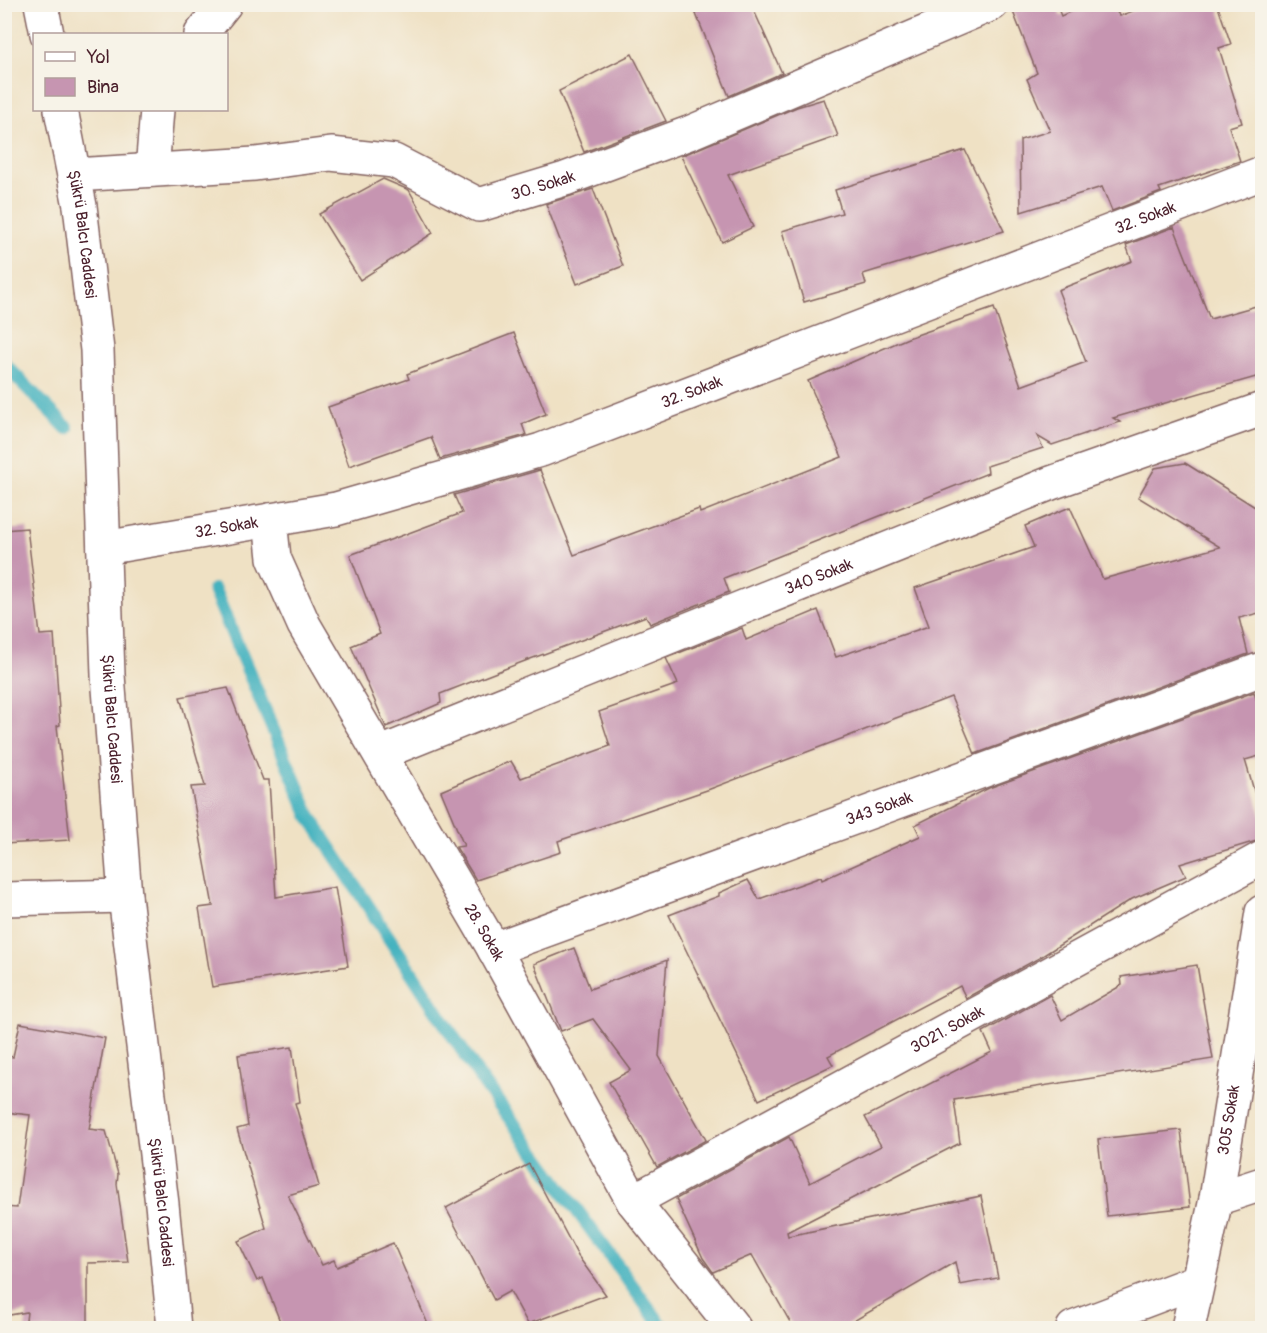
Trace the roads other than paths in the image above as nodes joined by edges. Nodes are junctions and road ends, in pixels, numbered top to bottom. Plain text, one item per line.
1 (42, 4) edge
2 (225, 4) edge
3 (992, 4) edge
4 (47, 33) edge
5 (202, 33) edge
6 (62, 111) edge
7 (157, 111) edge
8 (152, 170) junction
9 (1263, 173) edge
10 (74, 175) junction
11 (1263, 409) edge
12 (270, 519) junction
13 (104, 548) junction
14 (1263, 669) edge
15 (381, 753) junction
16 (1263, 858) edge
17 (125, 896) junction
18 (4, 899) edge
19 (1263, 912) edge
20 (494, 949) junction
21 (1263, 1184) edge
22 (1216, 1199) junction
23 (633, 1201) junction
24 (1197, 1281) junction
25 (174, 1329) edge
26 (734, 1329) edge
27 (1073, 1329) edge
28 (1188, 1329) edge

1 - 4 street
2 - 5 street
3 - 8 street, 30. Sokak
6 - 10 street, Şükrü Balcı Caddesi
7 - 8 street
8 - 10 street, 30. Sokak
9 - 12 street, 32. Sokak
10 - 13 street, Şükrü Balcı Caddesi
11 - 15 street, 340 Sokak
12 - 13 street, 32. Sokak
12 - 15 street, 28. Sokak
13 - 17 street, Şükrü Balcı Caddesi
14 - 20 street, 343 Sokak
15 - 20 street, 28. Sokak
16 - 23 street, 3021. Sokak
17 - 18 street
17 - 25 street, Şükrü Balcı Caddesi
19 - 22 street, 305 Sokak
20 - 23 street, 28. Sokak
21 - 22 street
22 - 24 street, 305 Sokak
23 - 26 street, 28. Sokak
24 - 27 street
24 - 28 street, 305 Sokak

